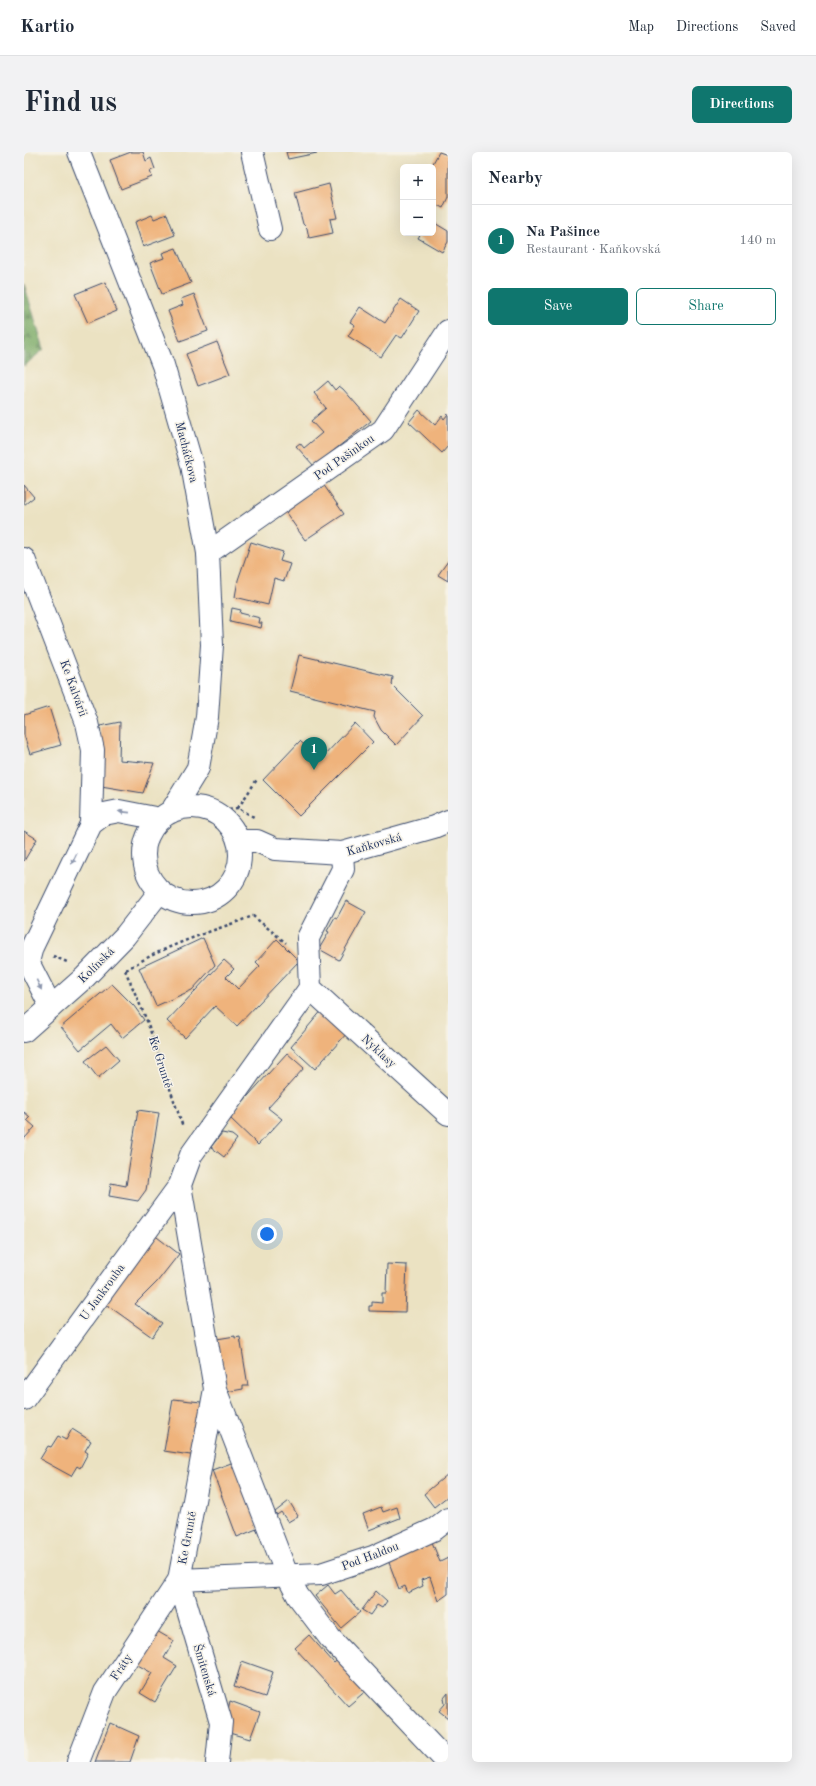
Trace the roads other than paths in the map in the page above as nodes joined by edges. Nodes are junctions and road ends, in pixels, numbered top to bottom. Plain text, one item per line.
1 (79, 152) edge
2 (252, 152) edge
3 (270, 229) dead end
4 (448, 331) edge
5 (208, 552) junction
6 (24, 559) edge
7 (198, 768) junction
8 (211, 810) junction
9 (165, 815) junction
10 (448, 821) edge
11 (91, 824) junction
12 (239, 841) junction
13 (275, 849) junction
14 (342, 853) junction
15 (238, 870) junction
16 (160, 891) junction
17 (28, 957) edge
18 (310, 988) junction
19 (51, 1007) junction
20 (24, 1031) edge
21 (448, 1114) edge
22 (180, 1185) junction
23 (215, 1389) junction
24 (24, 1399) edge
25 (448, 1519) edge
26 (287, 1575) junction
27 (179, 1580) junction
28 (78, 1762) edge
29 (217, 1762) edge
30 (447, 1762) edge

1 - 5 street, Macháčkova
2 - 3 street
4 - 5 street, Pod Pašinkou
5 - 7 street, Macháčkova
6 - 11 street, Ke Kalvárii
7 - 8 street
7 - 9 street
8 - 9 street
8 - 12 street
9 -> 11 street
9 - 16 street
10 - 14 street, Kaňkovská
11 -> 17 street
12 - 13 street
12 - 15 street
13 - 14 street, Kaňkovská
13 - 15 street
14 - 18 street
15 - 16 street
16 - 19 street, Kolínská
17 -> 19 street
18 - 21 street, Nyklasy
18 - 22 street
19 - 20 street, Kolínská
22 - 23 street, Ke Gruntě
22 - 24 street, U Jankrouba
23 - 26 street, Ke Gruntě
23 - 27 street, Ke Gruntě
25 - 26 street, Pod Haldou
26 - 27 street, Ke Gruntě
26 - 30 street, Ke Gruntě
27 - 28 street, Fráty
27 - 29 street, Šmitenská

